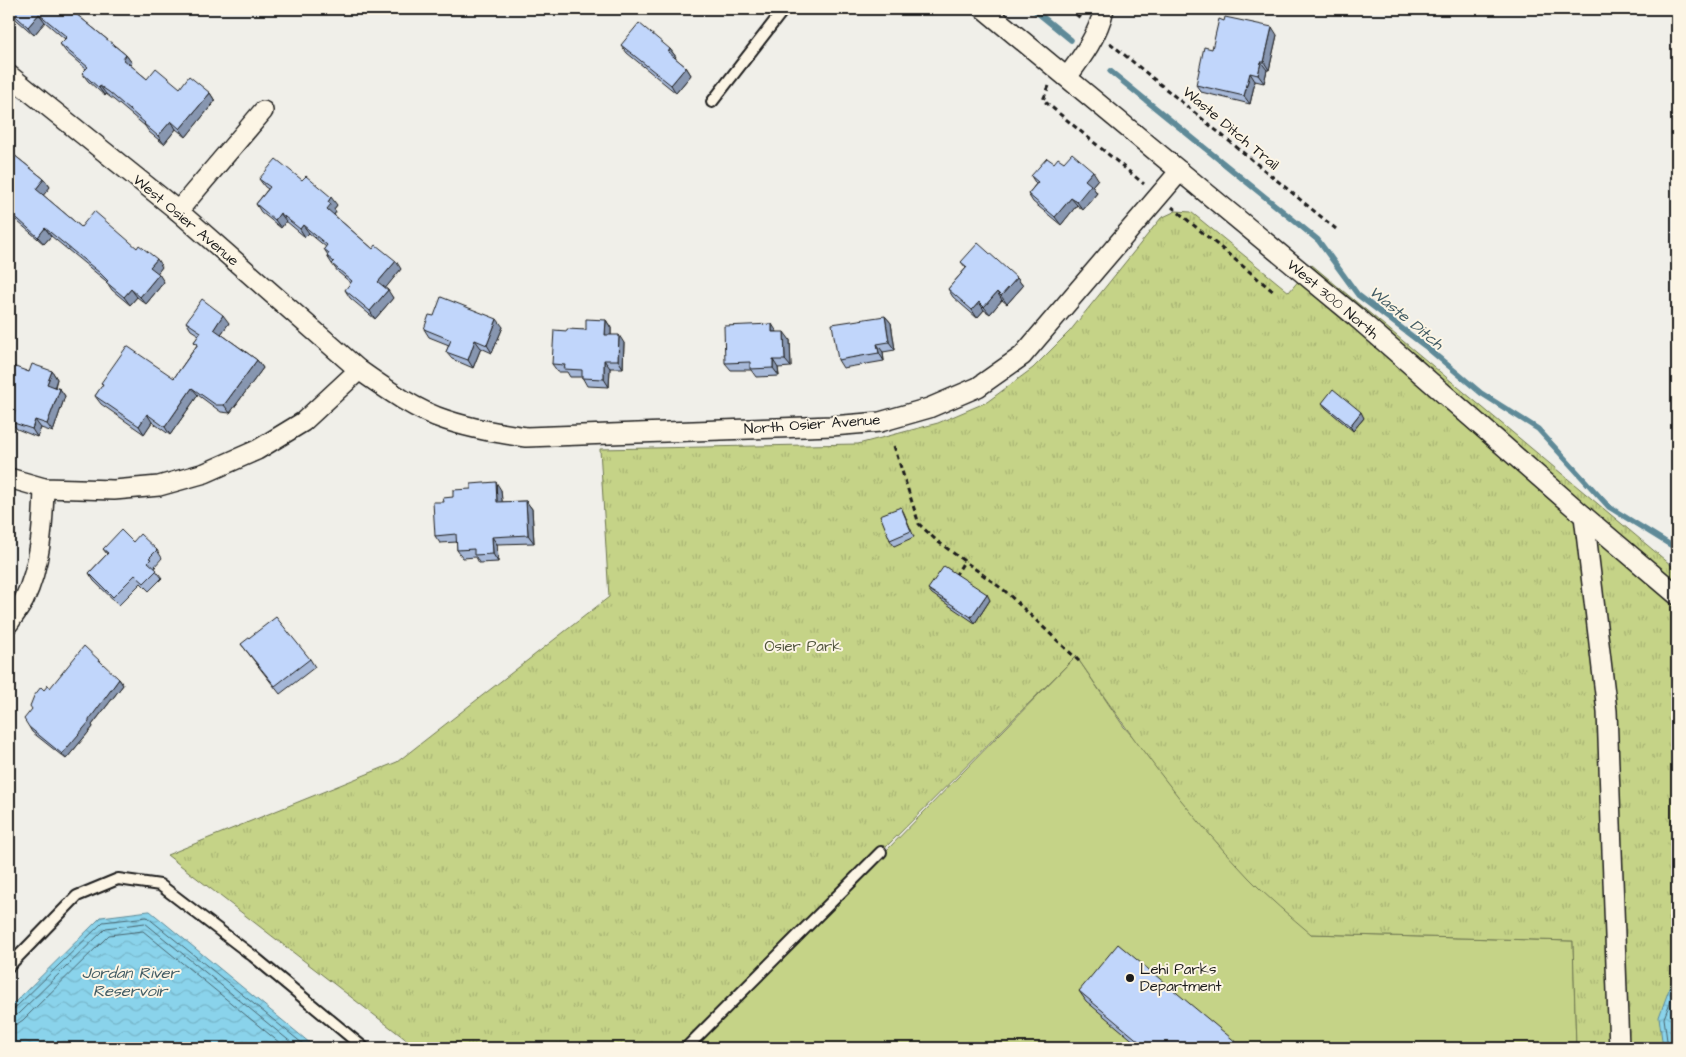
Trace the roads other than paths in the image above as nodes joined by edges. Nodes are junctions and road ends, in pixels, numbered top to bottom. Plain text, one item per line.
1 (784, 9) edge
2 (984, 9) edge
3 (1104, 9) edge
4 (9, 75) edge
5 (1067, 77) junction
6 (712, 102) dead end
7 (263, 111) dead end
8 (1180, 171) junction
9 (178, 211) junction
10 (360, 370) junction
11 (9, 478) edge
12 (44, 488) junction
13 (1584, 516) junction
14 (1677, 595) edge
15 (9, 623) edge
16 (881, 852) dead end
17 (9, 966) edge
18 (364, 1048) edge
19 (686, 1048) edge
20 (1619, 1048) edge

1 - 6 lane
2 - 5 street, West 300 North
3 - 5 street
4 - 9 street, West Osier Avenue
5 - 8 street, West 300 North
7 - 9 street
8 - 10 street, North Osier Avenue
8 - 13 street, West 300 North
9 - 10 street, West Osier Avenue
10 - 12 street
11 - 12 street
12 - 15 street
13 - 14 street, West 300 North
13 - 20 street
16 - 19 lane
17 - 18 lane

